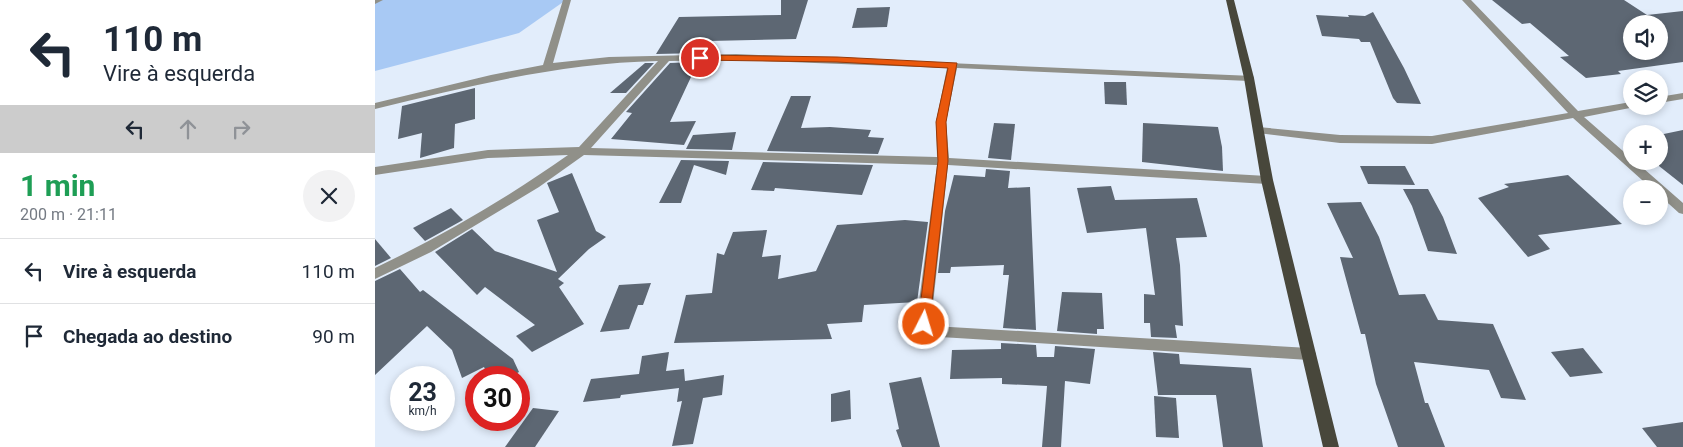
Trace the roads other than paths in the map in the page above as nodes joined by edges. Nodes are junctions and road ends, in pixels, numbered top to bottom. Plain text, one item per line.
1 (379, 0) edge
2 (567, 0) edge
3 (1230, 0) edge
4 (1465, 0) edge
5 (375, 1) edge
6 (666, 58) junction
7 (953, 65) junction
8 (547, 68) junction
9 (1249, 78) junction
10 (1683, 96) edge
11 (1668, 98) edge
12 (375, 106) edge
13 (1623, 106) edge
14 (1576, 115) junction
15 (1258, 130) junction
16 (582, 151) junction
17 (943, 161) junction
18 (375, 171) edge
19 (1267, 180) junction
20 (1683, 210) edge
21 (375, 274) edge
22 (1309, 354) junction
23 (1331, 447) edge

1 - 5 street
2 - 8 street
3 - 9 main road
4 - 14 street
6 - 7 street
6 - 8 street
6 - 16 street
7 - 9 street
7 - 17 street
8 - 12 street
9 - 15 main road
10 - 11 street
13 - 14 street
14 - 15 street
14 - 20 street
15 - 19 main road
16 - 17 street
16 - 18 street
16 - 21 street
17 - 19 street
17 - 22 street
19 - 22 main road
22 - 23 main road

